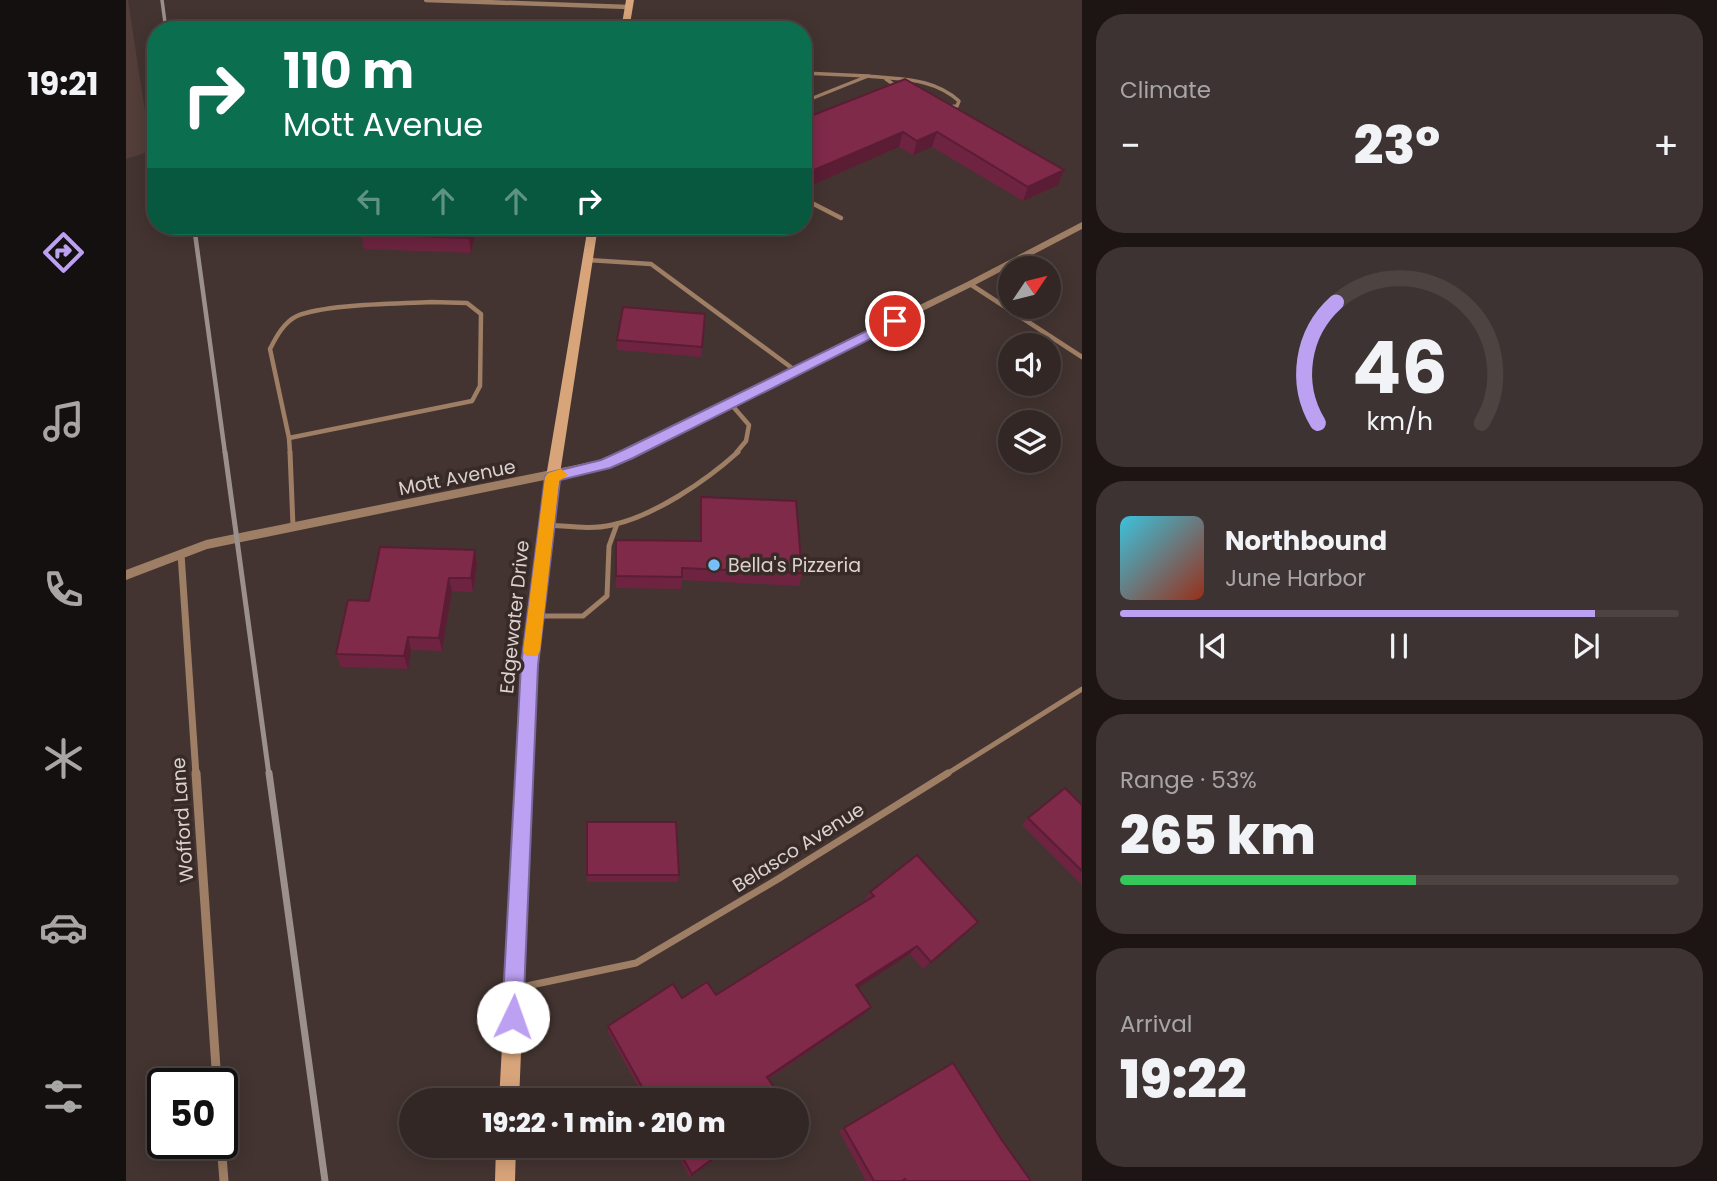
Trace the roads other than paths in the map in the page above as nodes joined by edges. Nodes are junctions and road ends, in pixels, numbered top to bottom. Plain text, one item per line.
1 (426, 0) edge
2 (630, 4) edge
3 (812, 73) edge
4 (869, 76) junction
5 (887, 79) junction
6 (899, 88) edge
7 (812, 98) edge
8 (946, 108) edge
9 (812, 203) edge
10 (841, 218) dead end
11 (1082, 225) edge
12 (591, 235) edge
13 (587, 260) junction
14 (970, 284) junction
15 (1082, 358) edge
16 (796, 371) junction
17 (730, 403) junction
18 (289, 438) junction
19 (553, 477) junction
20 (617, 524) junction
21 (545, 525) junction
22 (293, 526) junction
23 (181, 554) junction
24 (126, 575) edge
25 (535, 616) junction
26 (1082, 689) edge
27 (514, 989) junction
28 (216, 1068) edge
29 (510, 1088) edge
30 (506, 1158) edge
31 (222, 1159) edge
32 (224, 1181) edge
33 (505, 1181) edge

1 - 2 street
3 - 4 lane
4 - 5 lane
4 - 7 lane
5 - 6 lane
5 - 8 lane
9 - 10 lane
11 - 14 street, Mott Avenue
12 - 13 main road, Edgewater Drive
13 - 16 lane
13 - 19 main road, Edgewater Drive
14 - 15 lane
14 - 16 street, Mott Avenue
16 - 17 street, Mott Avenue
17 - 19 street, Mott Avenue
17 - 20 lane
18 - 18 lane
18 - 22 lane
19 - 21 main road, Edgewater Drive
19 - 22 street, Mott Avenue
20 - 21 lane
20 - 25 lane
21 - 25 main road, Edgewater Drive
22 - 23 street, Mott Avenue
23 - 24 street, Mott Avenue
23 - 28 street, Wofford Lane
25 - 27 main road, Edgewater Drive
26 - 27 lane, Belasco Avenue
27 - 29 main road, Edgewater Drive
30 - 33 main road
31 - 32 street

